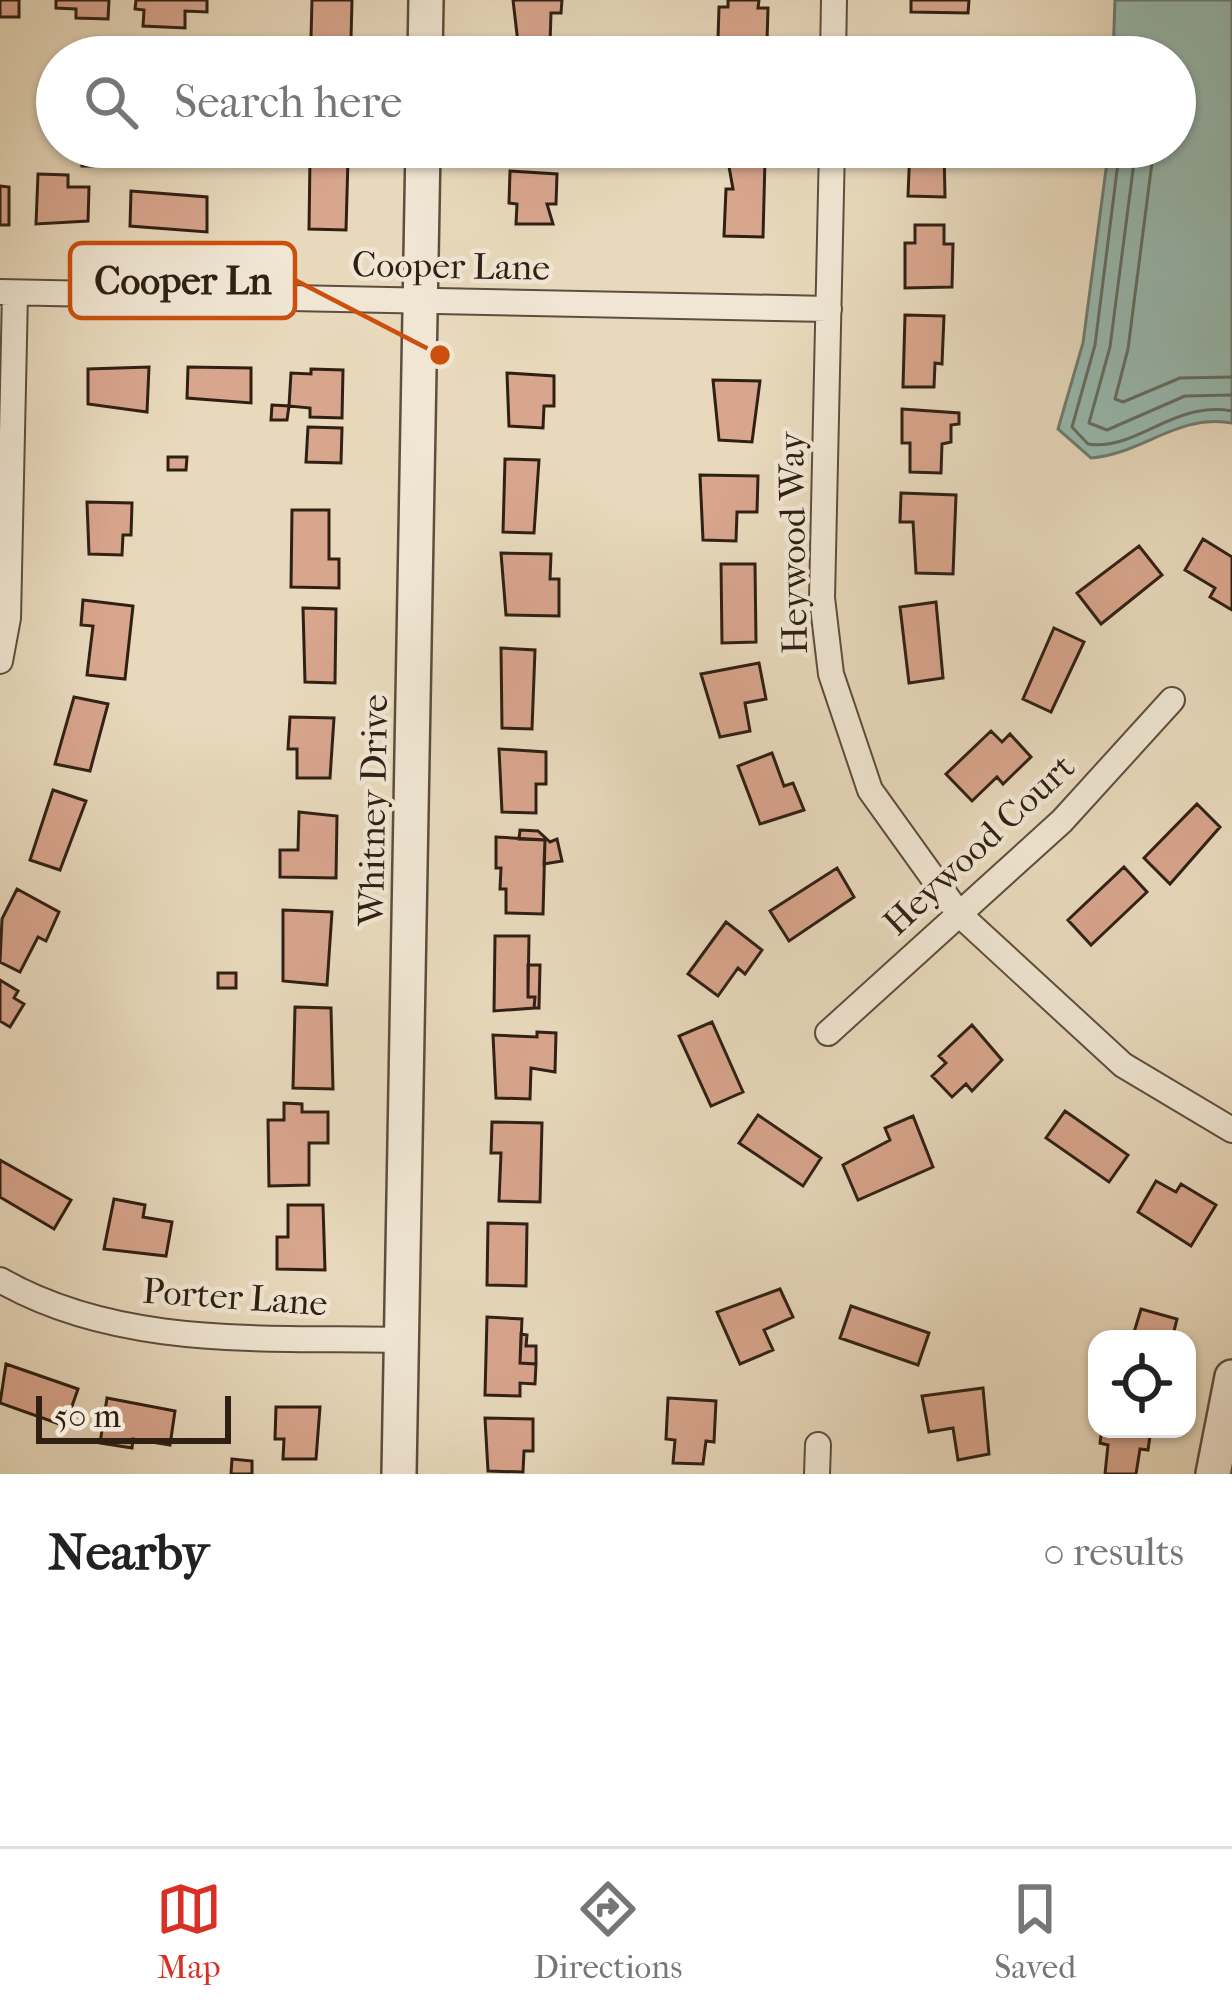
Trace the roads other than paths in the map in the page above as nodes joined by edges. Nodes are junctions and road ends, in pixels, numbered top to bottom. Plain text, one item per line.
1 (426, 0) edge
2 (834, 0) edge
3 (425, 36) edge
4 (833, 36) edge
5 (423, 168) edge
6 (832, 168) edge
7 (8, 293) edge
8 (420, 301) junction
9 (829, 309) junction
10 (0, 662) edge
11 (1172, 700) dead end
12 (959, 914) junction
13 (828, 1033) dead end
14 (1232, 1130) edge
15 (0, 1280) edge
16 (401, 1340) junction
17 (1232, 1377) edge
18 (818, 1444) dead end
19 (399, 1474) edge
20 (817, 1474) edge
21 (1213, 1474) edge

1 - 3 street
2 - 4 street
5 - 8 street, Whitney Drive
6 - 9 street, Heywood Way
7 - 8 street, Cooper Lane
7 - 10 street
8 - 9 street, Cooper Lane
8 - 16 street, Whitney Drive
9 - 12 street, Heywood Way
11 - 12 street, Heywood Court
12 - 13 street, Heywood Court
12 - 14 street, Heywood Way
15 - 16 street, Porter Lane
16 - 19 street, Whitney Drive
17 - 21 street
18 - 20 street

